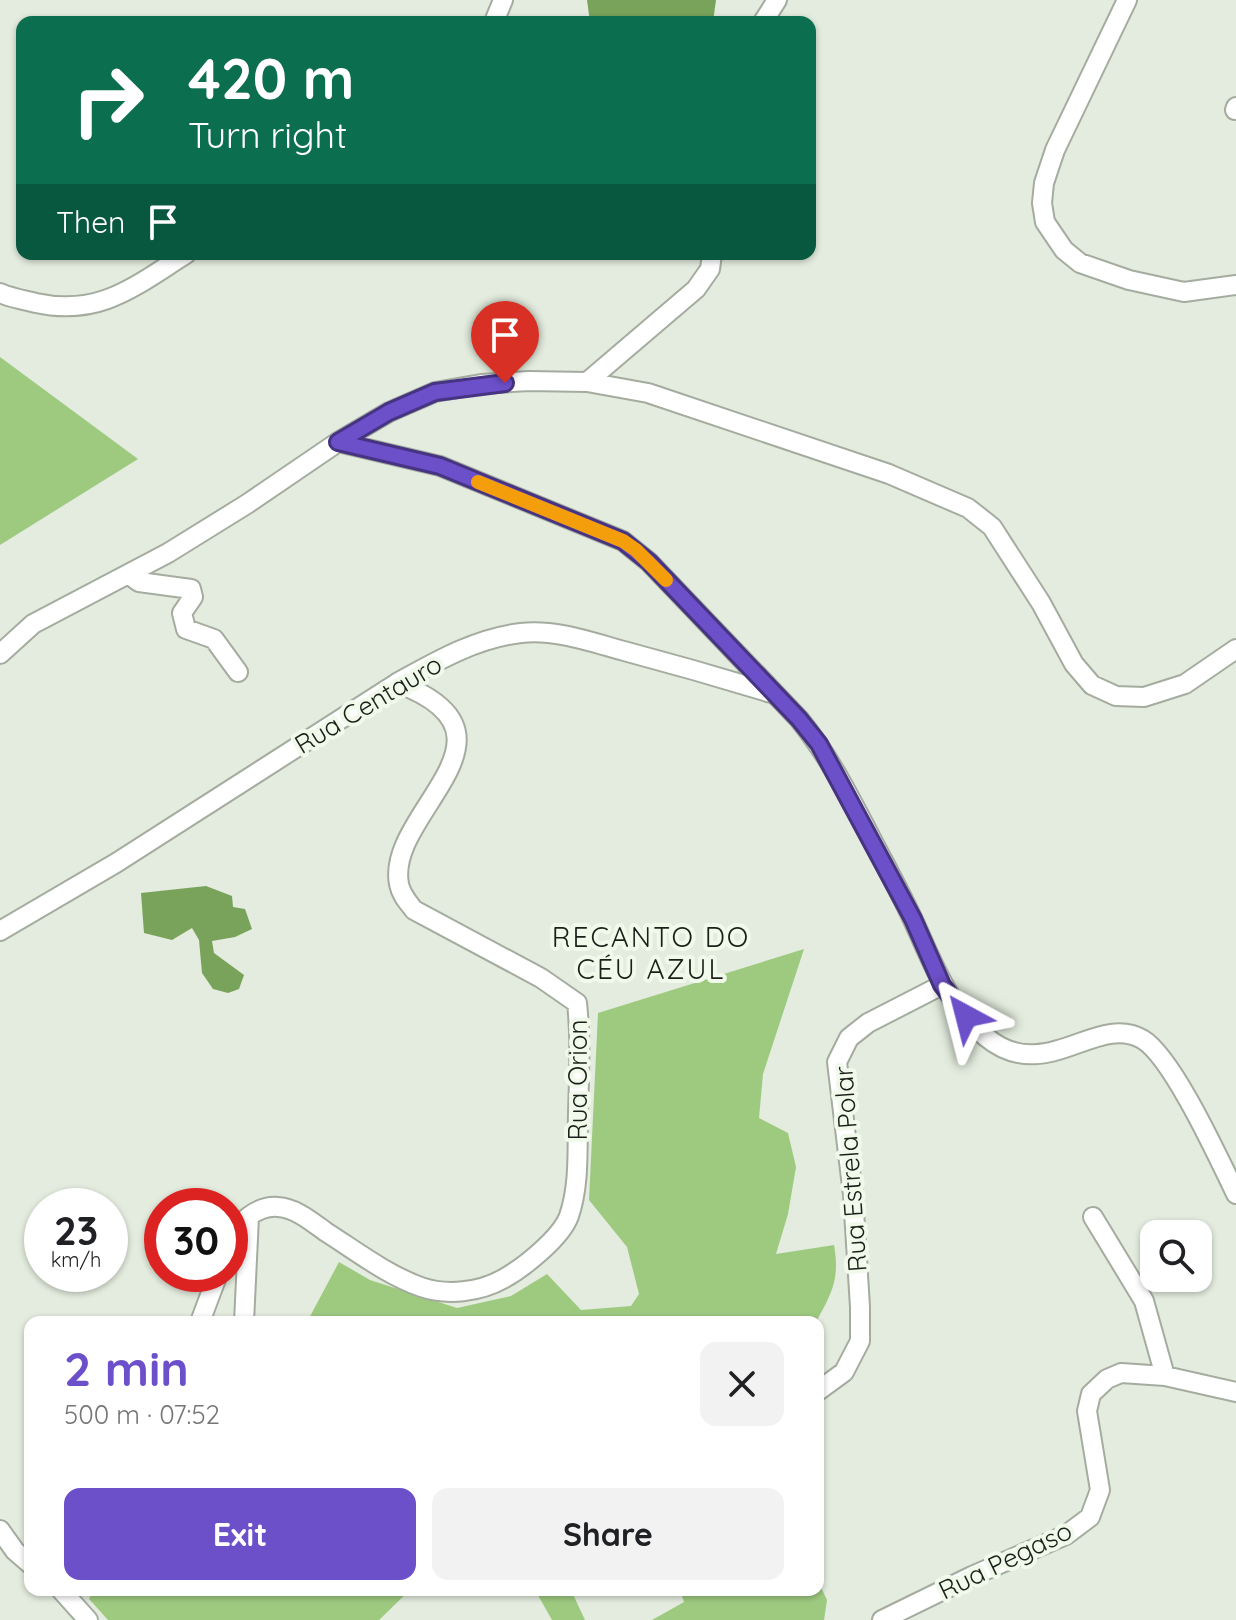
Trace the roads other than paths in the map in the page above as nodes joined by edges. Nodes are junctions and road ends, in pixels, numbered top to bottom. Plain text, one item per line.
1 (1127, 0) edge
2 (176, 260) edge
3 (711, 260) edge
4 (1236, 285) edge
5 (0, 293) edge
6 (587, 382) junction
7 (338, 442) junction
8 (128, 574) junction
9 (1236, 649) edge
10 (0, 654) edge
11 (238, 672) dead end
12 (397, 683) junction
13 (775, 694) junction
14 (0, 931) edge
15 (942, 985) junction
16 (1236, 1194) edge
17 (249, 1217) joint
18 (1093, 1217) dead end
19 (211, 1292) edge
20 (202, 1316) edge
21 (244, 1316) edge
22 (1165, 1376) junction
23 (824, 1387) edge
24 (1236, 1392) edge
25 (0, 1530) edge
26 (24, 1559) edge
27 (69, 1596) edge
28 (88, 1620) edge
29 (882, 1620) edge

1 - 4 street
2 - 5 street
3 - 6 street
6 - 7 street
6 - 9 street
7 - 8 street
7 - 13 street
8 - 10 street
8 - 11 street
12 - 13 street, Rua Centauro
12 - 14 street, Rua Centauro
12 - 17 street, Rua Orion
13 - 15 street
15 - 16 street
15 - 23 street, Rua Estrela Polar
17 - 21 street
18 - 22 street
19 - 20 street
22 - 24 street, Rua Pegaso
22 - 29 street, Rua Pegaso
25 - 26 street
27 - 28 street

